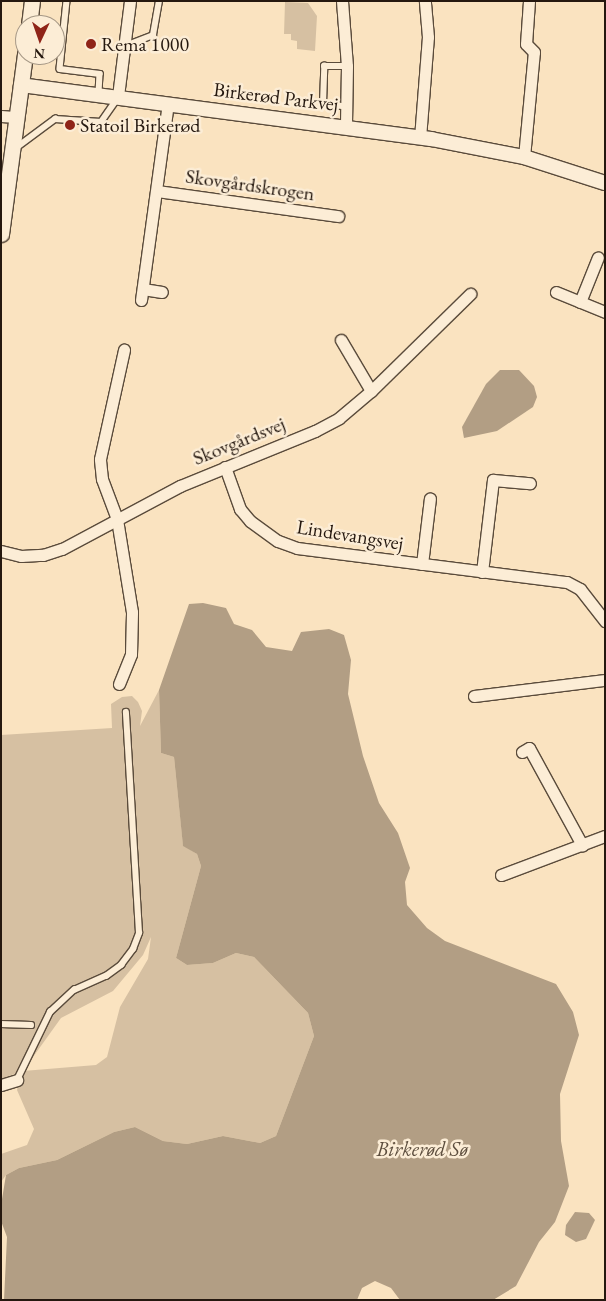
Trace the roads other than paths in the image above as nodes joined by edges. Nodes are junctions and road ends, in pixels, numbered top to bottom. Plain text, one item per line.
1 (32, 1) edge
2 (67, 1) edge
3 (130, 1) edge
4 (159, 1) edge
5 (342, 1) edge
6 (425, 1) edge
7 (530, 1) edge
8 (30, 15) edge
9 (124, 46) junction
10 (24, 65) edge
11 (347, 66) junction
12 (21, 85) junction
13 (99, 94) junction
14 (118, 96) junction
15 (168, 104) junction
16 (346, 107) junction
17 (1, 116) edge
18 (17, 117) junction
19 (346, 126) junction
20 (420, 138) junction
21 (12, 151) junction
22 (524, 157) junction
23 (605, 183) edge
24 (157, 191) junction
25 (338, 216) dead end
26 (2, 226) edge
27 (598, 257) dead end
28 (162, 292) dead end
29 (556, 292) dead end
30 (470, 294) dead end
31 (580, 302) junction
32 (605, 312) edge
33 (341, 340) dead end
34 (124, 350) dead end
35 (371, 391) junction
36 (225, 467) junction
37 (530, 483) dead end
38 (430, 498) dead end
39 (118, 519) junction
40 (1, 552) edge
41 (422, 564) junction
42 (482, 572) junction
43 (605, 621) edge
44 (605, 680) edge
45 (119, 684) dead end
46 (474, 696) dead end
47 (126, 712) dead end
48 (522, 752) dead end
49 (605, 836) edge
50 (582, 845) junction
51 (501, 875) dead end
52 (1, 1024) edge
53 (30, 1024) dead end
54 (17, 1080) joint
55 (1, 1085) edge

1 - 8 main road
2 - 13 lane
3 - 9 street
4 - 9 lane
5 - 11 street
6 - 20 street
7 - 22 street
9 - 14 street
10 - 12 main road
11 - 16 street
11 - 16 lane
12 - 13 street, Birkerød Parkvej
12 - 18 main road
13 - 14 street, Birkerød Parkvej
14 - 15 street, Birkerød Parkvej
14 - 21 lane
15 - 19 street, Birkerød Parkvej
15 - 24 street, Skovgårdskrogen
16 - 19 street
17 - 18 street
18 - 21 main road
19 - 20 street, Birkerød Parkvej
20 - 22 street, Birkerød Parkvej
21 - 26 main road
22 - 23 street, Birkerød Parkvej
24 - 25 street, Skovgårdskrogen
24 - 28 street, Skovgårdskrogen
27 - 31 street
29 - 31 street
30 - 35 street, Skovgårdsvej
31 - 32 street
33 - 35 street
34 - 39 street
35 - 36 street, Skovgårdsvej
36 - 39 street, Skovgårdsvej
36 - 41 street, Lindevangsvej
37 - 42 street
38 - 41 street, Lindevangsvej
39 - 40 street, Skovgårdsvej
39 - 45 street
41 - 42 street, Lindevangsvej
42 - 43 street, Lindevangsvej
44 - 46 street
47 - 54 lane
48 - 50 street
49 - 50 street
50 - 51 street
52 - 53 lane
54 - 55 street

